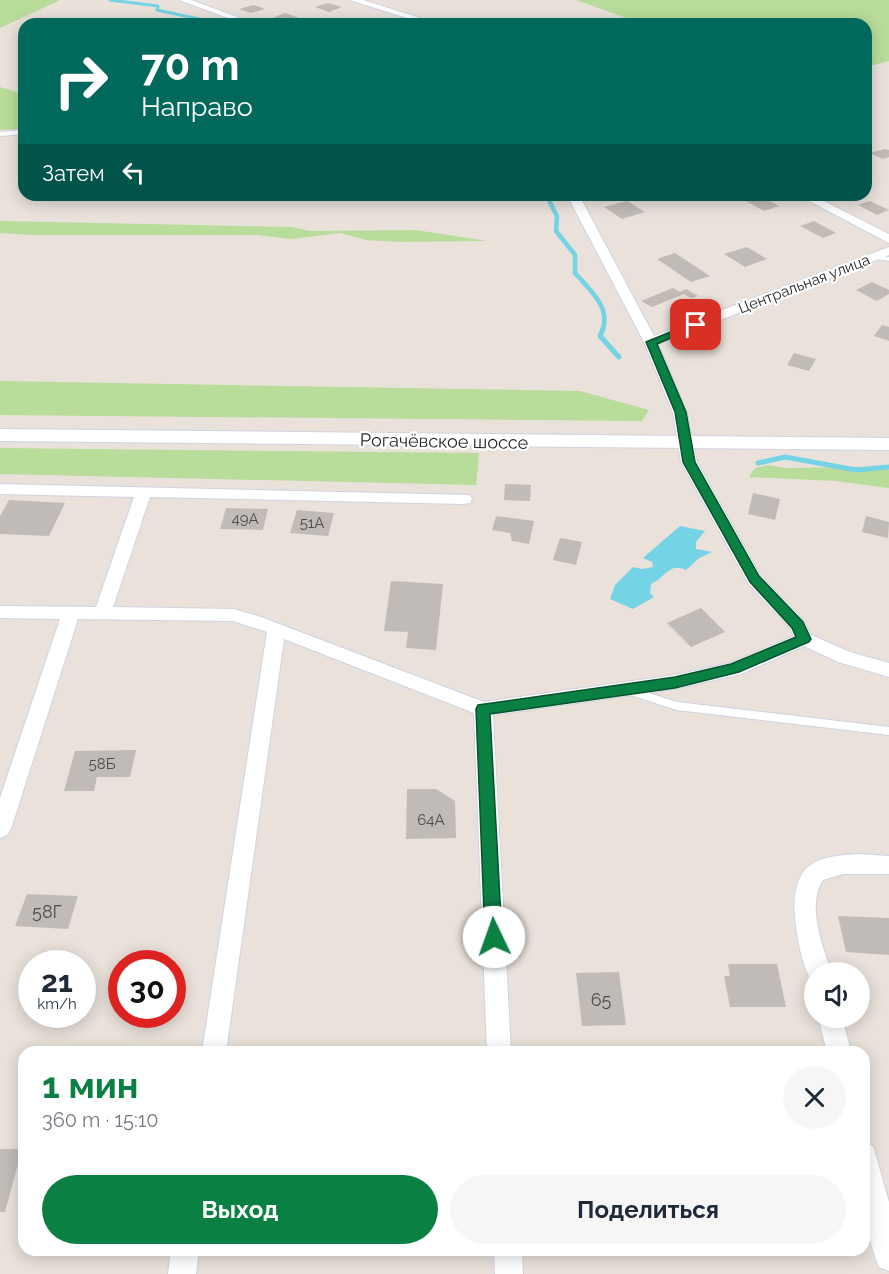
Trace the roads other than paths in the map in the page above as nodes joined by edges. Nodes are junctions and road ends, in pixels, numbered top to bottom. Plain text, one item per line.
1 (183, 0) edge
2 (354, 0) edge
3 (235, 18) edge
4 (415, 18) edge
5 (18, 132) edge
6 (0, 134) edge
7 (576, 201) edge
8 (816, 201) edge
9 (889, 239) edge
10 (889, 251) edge
11 (873, 257) junction
12 (889, 258) edge
13 (651, 342) junction
14 (0, 435) edge
15 (684, 442) junction
16 (889, 444) edge
17 (0, 489) edge
18 (144, 492) junction
19 (464, 499) dead end
20 (0, 612) edge
21 (71, 614) junction
22 (102, 614) junction
23 (276, 630) junction
24 (804, 639) junction
25 (889, 670) edge
26 (625, 689) junction
27 (483, 709) junction
28 (889, 731) edge
29 (0, 829) edge
30 (889, 865) edge
31 (817, 962) edge
32 (833, 1028) edge
33 (215, 1046) edge
34 (499, 1046) edge
35 (837, 1046) edge
36 (870, 1179) edge
37 (184, 1256) edge
38 (508, 1256) edge
39 (889, 1257) edge
40 (182, 1274) edge
41 (509, 1274) edge

1 - 3 street
2 - 4 street
5 - 6 lane
7 - 13 street
8 - 9 street
10 - 11 street, Центральная улица
11 - 12 lane
11 - 13 street, Центральная улица
13 - 15 street
14 - 15 main road, Рогачёвское шоссе
15 - 16 main road, Рогачёвское шоссе
15 - 24 street
17 - 18 street
18 - 19 street
18 - 22 street
20 - 21 street
21 - 22 street
21 - 29 street
22 - 23 street
23 - 27 street
23 - 33 street
24 - 25 street
24 - 26 street
26 - 27 street
26 - 28 lane
27 - 34 street
30 - 31 street
32 - 35 street
36 - 39 street
37 - 40 street
38 - 41 street

